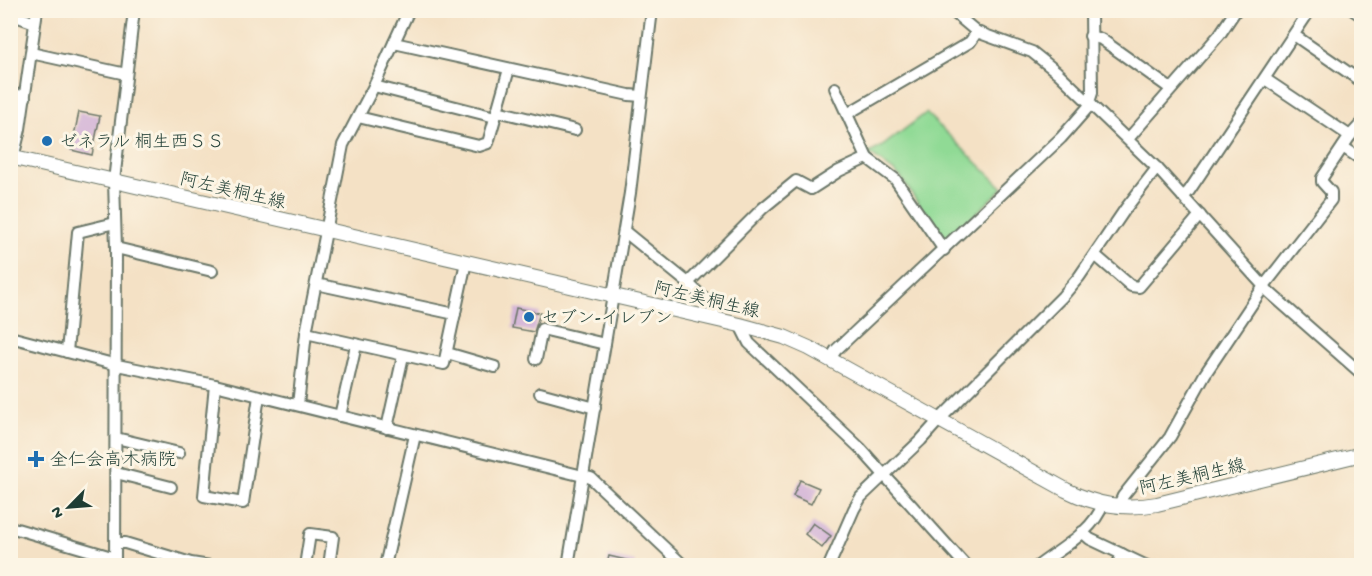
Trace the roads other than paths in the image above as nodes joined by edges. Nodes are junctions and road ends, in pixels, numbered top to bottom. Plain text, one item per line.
1 (37, 10) edge
2 (135, 10) edge
3 (409, 10) edge
4 (652, 10) edge
5 (951, 10) edge
6 (1091, 10) edge
7 (1236, 10) edge
8 (1310, 10) edge
9 (1353, 10) edge
10 (10, 14) edge
11 (1362, 16) edge
12 (35, 22) junction
13 (977, 32) junction
14 (1294, 35) junction
15 (1090, 36) junction
16 (394, 43) junction
17 (31, 53) junction
18 (509, 69) junction
19 (126, 74) junction
20 (1265, 79) junction
21 (1362, 82) edge
22 (374, 86) junction
23 (835, 88) dead end
24 (1171, 89) junction
25 (10, 92) edge
26 (641, 96) junction
27 (25, 98) junction
28 (1090, 103) junction
29 (496, 114) junction
30 (847, 114) junction
31 (358, 117) junction
32 (1362, 123) edge
33 (576, 130) dead end
34 (1350, 136) junction
35 (1128, 139) junction
36 (1343, 147) junction
37 (12, 158) edge
38 (867, 158) junction
39 (1362, 160) edge
40 (1157, 168) junction
41 (114, 181) junction
42 (1183, 197) junction
43 (1200, 215) junction
44 (115, 224) junction
45 (326, 230) junction
46 (624, 231) junction
47 (116, 248) junction
48 (944, 249) junction
49 (1095, 255) junction
50 (466, 262) junction
51 (212, 271) dead end
52 (688, 283) junction
53 (316, 284) junction
54 (1264, 286) junction
55 (614, 296) junction
56 (455, 314) junction
57 (716, 319) junction
58 (740, 325) junction
59 (306, 333) junction
60 (10, 337) edge
61 (356, 345) junction
62 (605, 345) junction
63 (67, 352) junction
64 (447, 353) junction
65 (403, 356) junction
66 (536, 359) dead end
67 (830, 359) junction
68 (117, 365) junction
69 (495, 367) dead end
70 (1362, 374) edge
71 (215, 385) junction
72 (540, 393) dead end
73 (259, 396) junction
74 (298, 405) junction
75 (595, 408) junction
76 (340, 416) junction
77 (939, 420) junction
78 (387, 428) junction
79 (415, 435) junction
80 (116, 438) junction
81 (179, 453) dead end
82 (1362, 454) edge
83 (116, 473) junction
84 (583, 475) junction
85 (884, 476) junction
86 (171, 487) dead end
87 (1102, 504) junction
88 (1118, 507) junction
89 (10, 527) edge
90 (1082, 532) junction
91 (116, 543) junction
92 (1122, 554) junction
93 (115, 562) edge
94 (210, 566) edge
95 (305, 566) edge
96 (328, 566) edge
97 (385, 566) edge
98 (568, 566) edge
99 (684, 566) edge
100 (829, 566) edge
101 (966, 566) edge
102 (1038, 566) edge
103 (1117, 566) edge
104 (1147, 566) edge

1 - 12 street
2 - 19 street
3 - 16 street
4 - 26 street
5 - 13 street
6 - 15 street
7 - 24 street
8 - 14 street
9 - 11 street
10 - 12 street
12 - 17 street
13 - 28 street
13 - 30 street
14 - 20 street
14 - 21 street
15 - 24 street
15 - 28 street
16 - 18 street
16 - 22 street
17 - 19 street
17 - 27 street
18 - 26 street
18 - 29 street
19 - 41 street
20 - 34 street
20 - 42 street
22 - 29 street
22 - 31 street
23 - 30 street
24 - 35 street
25 - 27 street
26 - 46 street
27 - 37 street
28 - 35 street
28 - 48 street
29 - 31 street
29 - 33 street
30 - 38 street
31 - 45 street
32 - 34 street
34 - 36 street
35 - 40 street
36 - 39 street
36 - 54 street
37 - 41 main road, 阿左美桐生線
38 - 48 street
38 - 52 street
40 - 42 street
40 - 49 street
41 - 44 street
41 - 45 main road, 阿左美桐生線
42 - 43 street
43 - 49 street
43 - 54 street
44 - 47 street
44 - 63 street
45 - 50 main road, 阿左美桐生線
45 - 53 street
46 - 52 street
46 - 55 street
47 - 51 street
47 - 68 street
48 - 67 street
49 - 77 street
50 - 55 main road, 阿左美桐生線
50 - 56 street
52 - 57 street
53 - 56 street
53 - 59 street
54 - 70 street
54 - 88 street
55 - 57 main road, 阿左美桐生線
55 - 62 street
56 - 64 street
57 - 58 main road, 阿左美桐生線
58 - 67 main road, 阿左美桐生線
58 - 85 street
59 - 61 street
59 - 74 street
60 - 63 street
61 - 65 street
61 - 76 street
62 - 66 street
62 - 75 street
63 - 68 street
64 - 65 street
64 - 69 street
65 - 78 street
67 - 77 main road, 阿左美桐生線
68 - 71 street
68 - 80 street
71 - 73 street
71 - 73 street
72 - 75 street
73 - 74 street
74 - 76 street
75 - 84 street
76 - 78 street
77 - 85 street
77 - 87 main road, 阿左美桐生線
78 - 79 street
79 - 84 street
79 - 97 street
80 - 81 street
80 - 83 street
82 - 88 main road, 阿左美桐生線
83 - 86 street
83 - 91 street
84 - 98 street
84 - 99 street
85 - 100 street
85 - 101 street
87 - 88 main road, 阿左美桐生線
87 - 90 street
89 - 93 street
90 - 92 street
90 - 102 street
91 - 93 street
91 - 94 street
92 - 103 street
92 - 104 street
95 - 96 street

